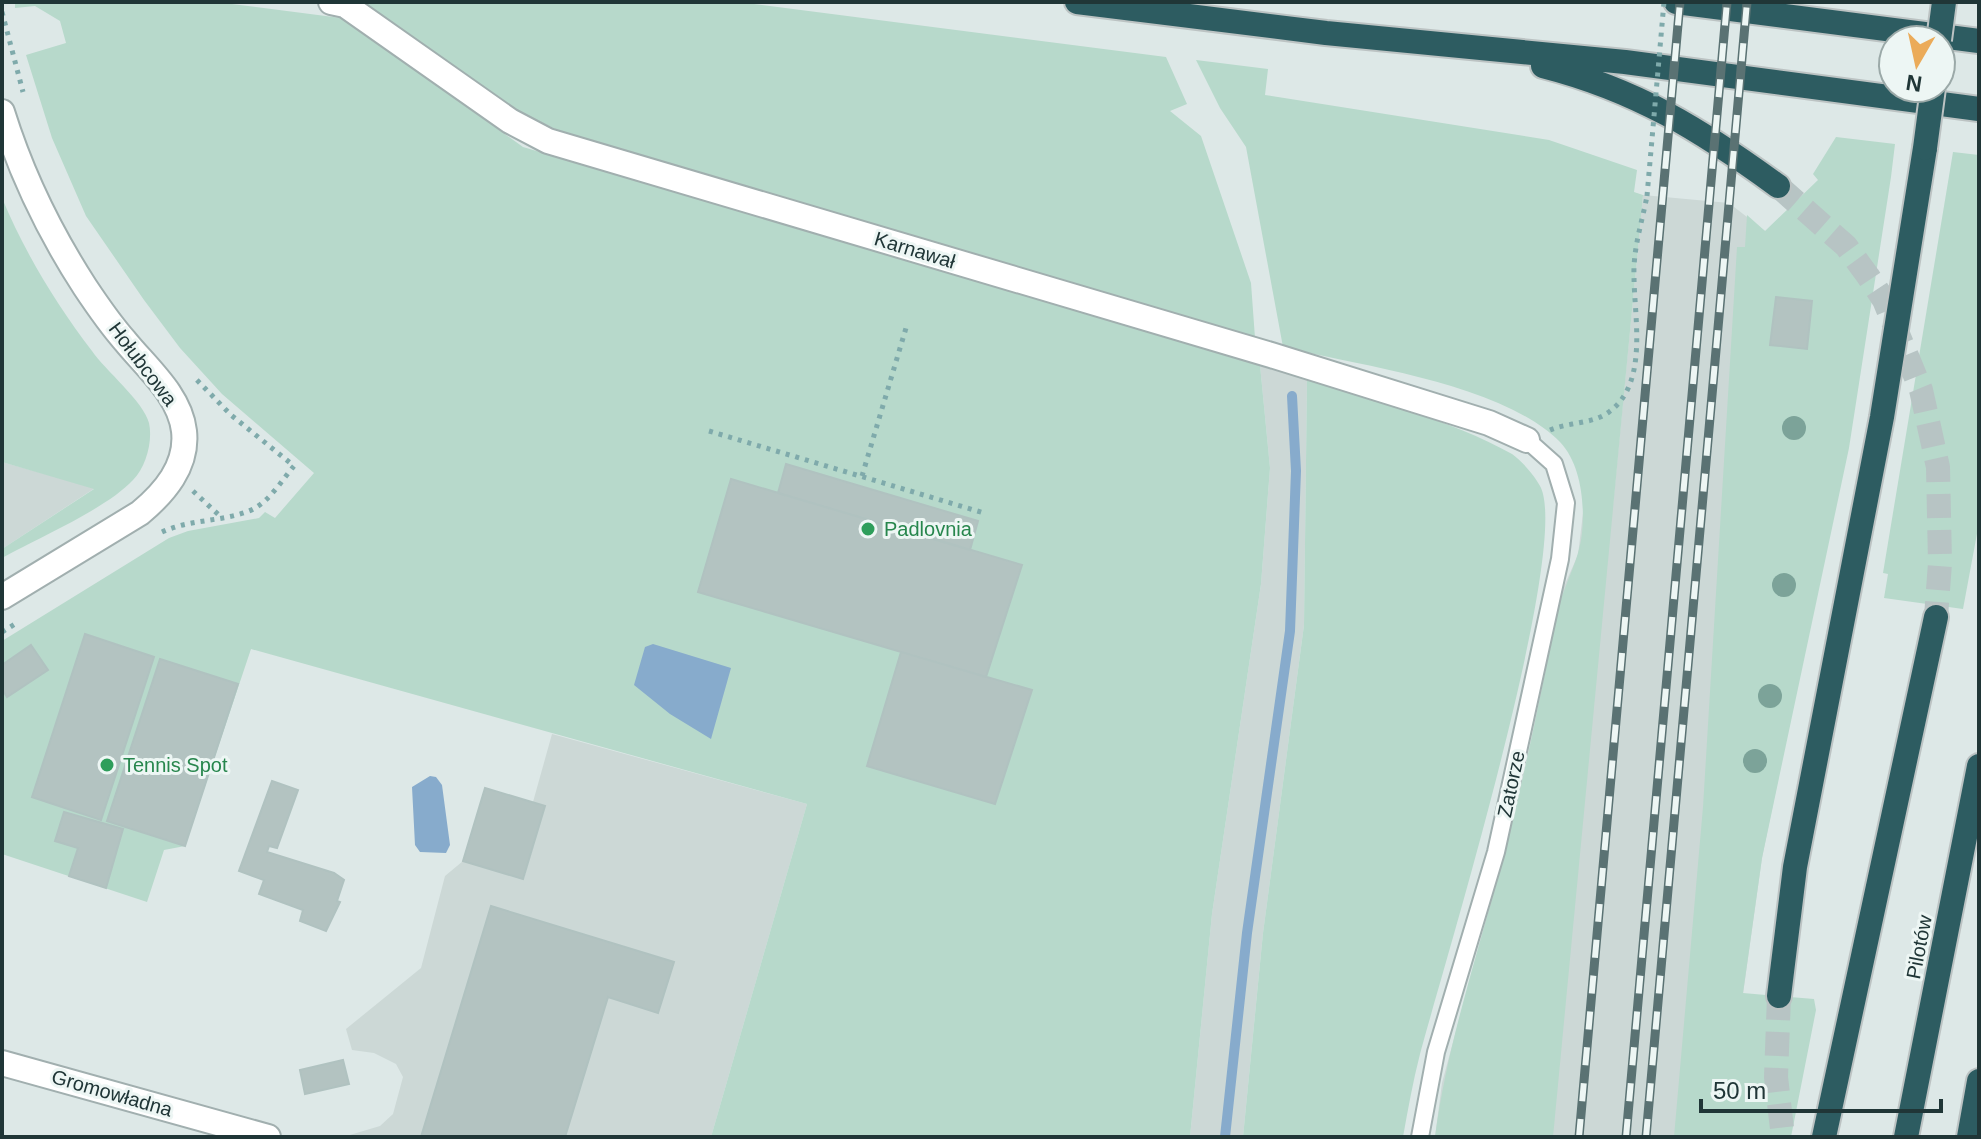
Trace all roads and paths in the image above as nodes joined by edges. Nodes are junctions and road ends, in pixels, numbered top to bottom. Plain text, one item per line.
1 (331, 2) edge
2 (1077, 2) edge
3 (1664, 2) edge
4 (1676, 2) edge
5 (1944, 2) edge
6 (2, 12) edge
7 (1941, 24) edge
8 (1979, 41) edge
9 (1476, 47) junction
10 (26, 102) dead end
11 (1931, 104) edge
12 (1979, 109) edge
13 (2, 112) edge
14 (1778, 186) tunnel mouth
15 (906, 328) dead end
16 (192, 374) dead end
17 (709, 431) dead end
18 (1527, 440) junction
19 (862, 476) junction
20 (984, 513) dead end
21 (158, 534) dead end
22 (2, 597) edge
23 (1936, 617) tunnel mouth
24 (19, 622) dead end
25 (2, 632) edge
26 (1979, 766) edge
27 (1779, 996) tunnel mouth
28 (2, 1063) edge
29 (1979, 1081) edge
30 (1979, 1124) edge
31 (268, 1137) edge
32 (1420, 1137) edge
33 (1824, 1137) edge
34 (1906, 1137) edge
35 (1971, 1137) edge

1 - 18 street, Karnawał
2 - 9 highway
3 - 18 path, bridge
4 - 8 highway
5 - 7 highway, bridge
6 - 10 path
9 - 12 highway
9 - 14 highway
11 - 27 highway, bridge
13 - 22 street, Hołubcowa
15 - 19 path
16 - 21 path
17 - 19 path
18 - 32 lane, Zatorze
19 - 20 path
23 - 33 highway
24 - 25 path
26 - 34 highway, Pilotów
28 - 31 street, Gromowładna
29 - 35 highway
30 - 35 highway

